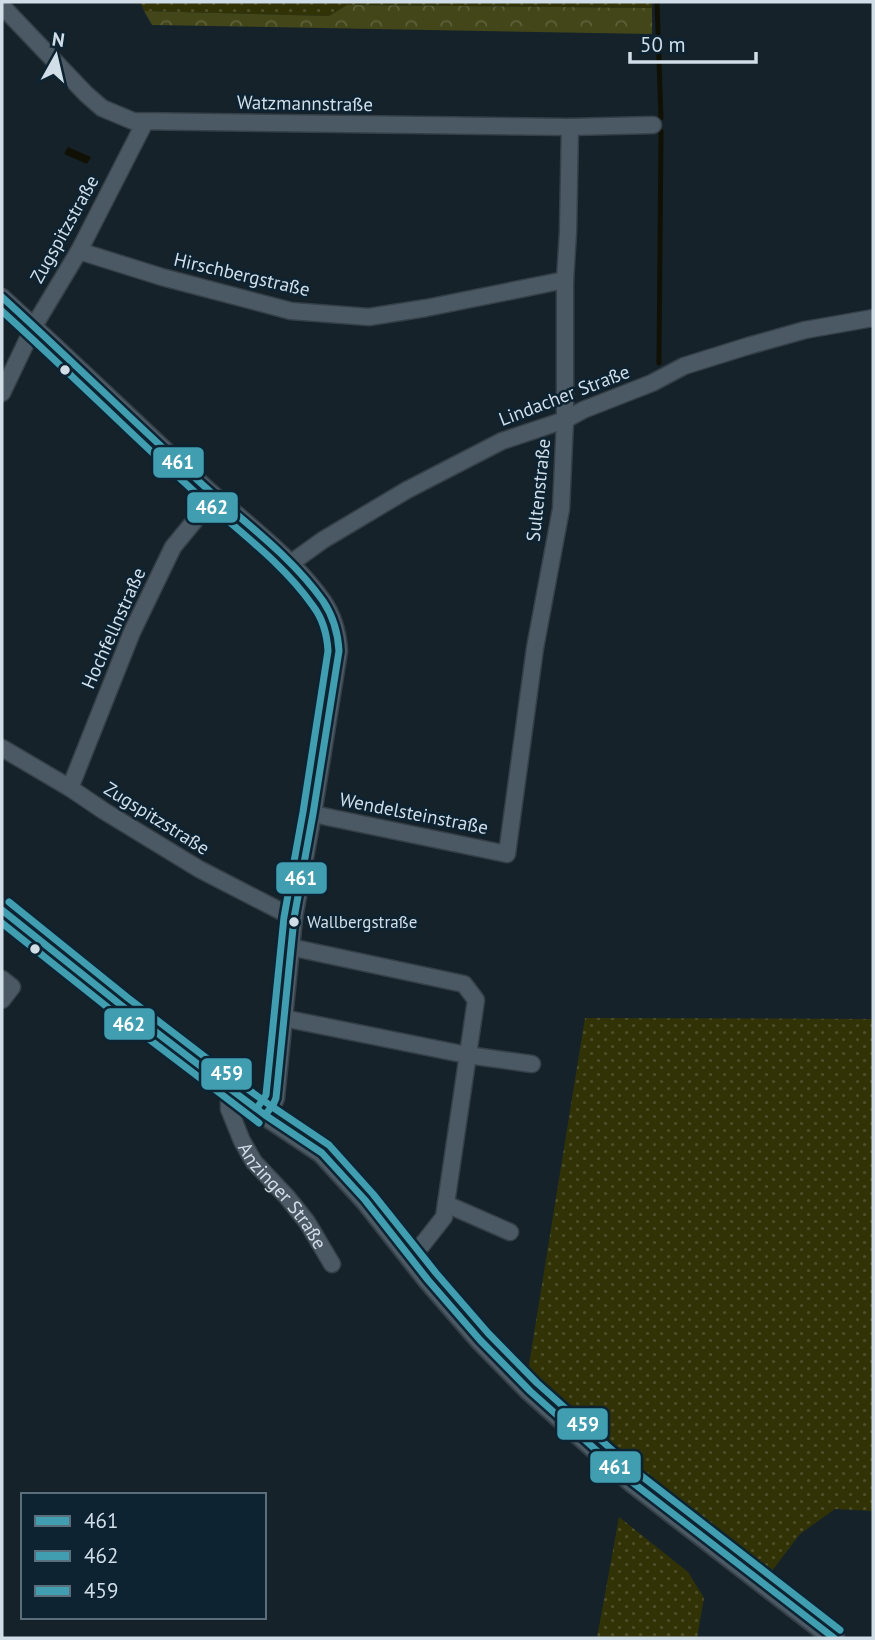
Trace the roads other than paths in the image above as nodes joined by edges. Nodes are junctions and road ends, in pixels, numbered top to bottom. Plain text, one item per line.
1 (2, 6) edge
2 (145, 122) junction
3 (653, 125) dead end
4 (570, 127) junction
5 (79, 251) junction
6 (565, 280) junction
7 (2, 297) edge
8 (873, 318) edge
9 (34, 326) junction
10 (2, 393) edge
11 (565, 420) junction
12 (215, 496) junction
13 (291, 563) junction
14 (2, 748) edge
15 (70, 788) junction
16 (313, 814) junction
17 (507, 854) joint
18 (2, 910) edge
19 (294, 918) junction
20 (290, 947) junction
21 (2, 979) edge
22 (2, 1000) edge
23 (283, 1018) junction
24 (467, 1055) junction
25 (532, 1065) dead end
26 (229, 1088) junction
27 (265, 1115) junction
28 (446, 1204) junction
29 (510, 1233) dead end
30 (411, 1259) junction
31 (331, 1264) dead end
32 (834, 1638) edge

1 - 2 street, Watzmannstraße
2 - 4 street, Watzmannstraße
2 - 5 street, Zugspitzstraße
3 - 4 street, Watzmannstraße
4 - 6 street, Sultenstraße
5 - 6 street, Hirschbergstraße
5 - 9 street, Zugspitzstraße
6 - 11 street, Sultenstraße
7 - 9 street
8 - 11 street, Lindacher Straße
9 - 10 street, Zugspitzstraße
9 - 12 street
11 - 13 street, Lindacher Straße
11 - 17 street, Sultenstraße
12 - 13 street
12 - 15 street, Hochfellnstraße
13 - 16 street
14 - 15 street, Zugspitzstraße
15 - 19 street, Zugspitzstraße
16 - 17 street, Wendelsteinstraße
16 - 19 street
18 - 26 street, Anzinger Straße
19 - 20 street
20 - 23 street
20 - 24 street
21 - 22 street
23 - 24 street
23 - 27 street
24 - 25 street
24 - 28 street
26 - 27 street, Anzinger Straße
26 - 31 street, Anzinger Straße
27 - 30 street, Anzinger Straße
28 - 29 street
28 - 30 street
30 - 32 street, Anzinger Straße

